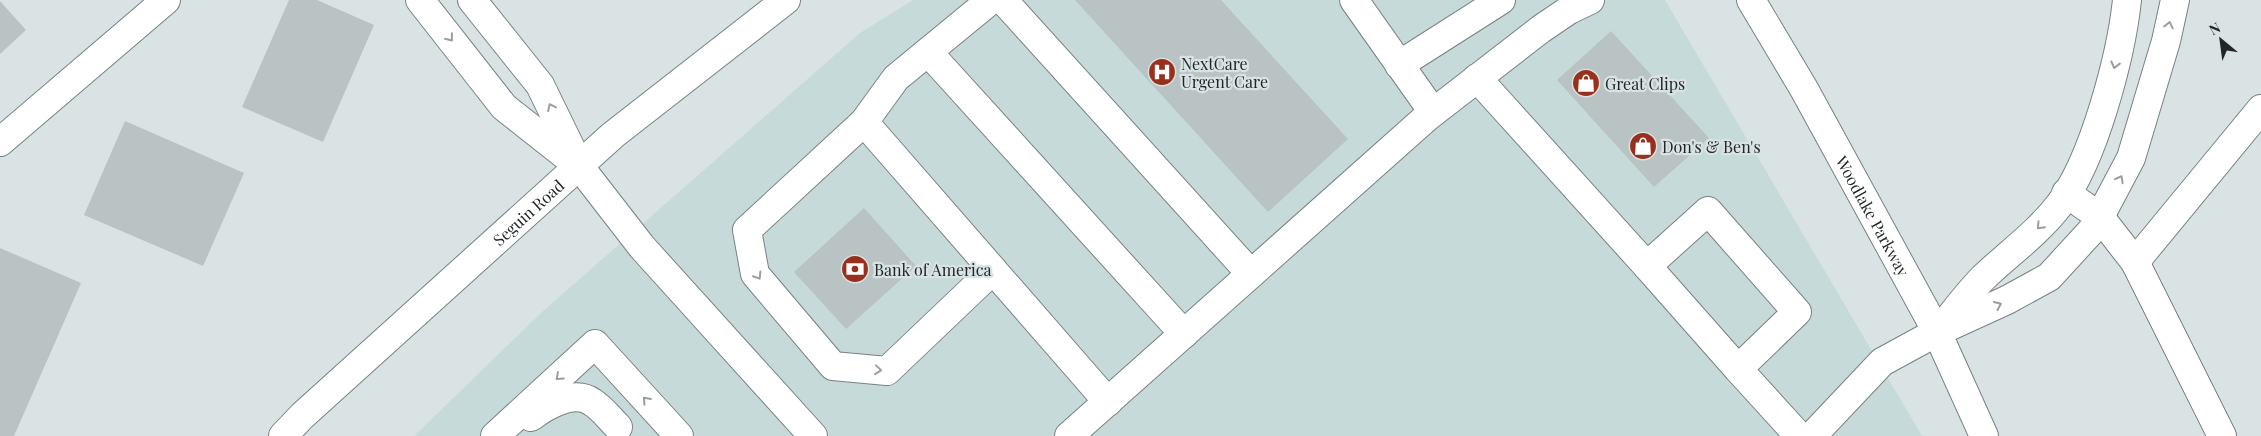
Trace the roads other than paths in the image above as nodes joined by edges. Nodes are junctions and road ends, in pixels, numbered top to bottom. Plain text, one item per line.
1 (166, 0) edge
2 (472, 0) edge
3 (786, 0) edge
4 (991, 0) edge
5 (1004, 0) edge
6 (1354, 0) edge
7 (1501, 0) edge
8 (1750, 0) edge
9 (2127, 0) edge
10 (2175, 0) edge
11 (1575, 2) edge
12 (432, 4) edge
13 (928, 52) junction
14 (1399, 64) junction
15 (1478, 78) junction
16 (2261, 109) edge
17 (1432, 112) junction
18 (864, 122) junction
19 (0, 142) edge
20 (580, 167) junction
21 (2066, 193) junction
22 (2100, 217) junction
23 (2135, 262) junction
24 (1647, 266) junction
25 (993, 270) junction
26 (1251, 274) junction
27 (1937, 332) junction
28 (1184, 334) junction
29 (1738, 369) junction
30 (1108, 402) junction
31 (618, 427) dead end
32 (283, 436) edge
33 (494, 436) edge
34 (513, 436) edge
35 (679, 436) edge
36 (813, 436) edge
37 (1069, 436) edge
38 (1799, 436) edge
39 (1812, 436) edge
40 (1984, 436) edge
41 (2222, 436) edge

1 - 19 main road
20 -> 2 main road
3 - 20 main road, Seguin Road
4 - 13 main road
5 - 26 main road
6 - 14 main road
7 - 14 main road
8 - 27 main road, Woodlake Parkway
9 -> 21 main road
22 -> 10 main road
11 - 15 main road
12 -> 20 main road
13 - 18 main road
13 - 28 main road
14 - 17 main road
15 - 17 main road
15 - 24 main road
16 - 23 main road
17 - 26 main road
18 - 25 main road
18 -> 25 main road
20 - 32 main road, Seguin Road
20 - 36 main road
21 - 22 main road
21 -> 27 main road
22 - 23 main road
27 -> 22 main road
23 - 41 main road
24 - 29 main road
24 - 29 main road
25 - 30 main road
26 - 28 main road
27 - 39 main road
27 - 40 main road, Woodlake Parkway
28 - 30 main road
29 - 38 main road
30 - 37 main road
31 - 34 main road
35 -> 33 main road

